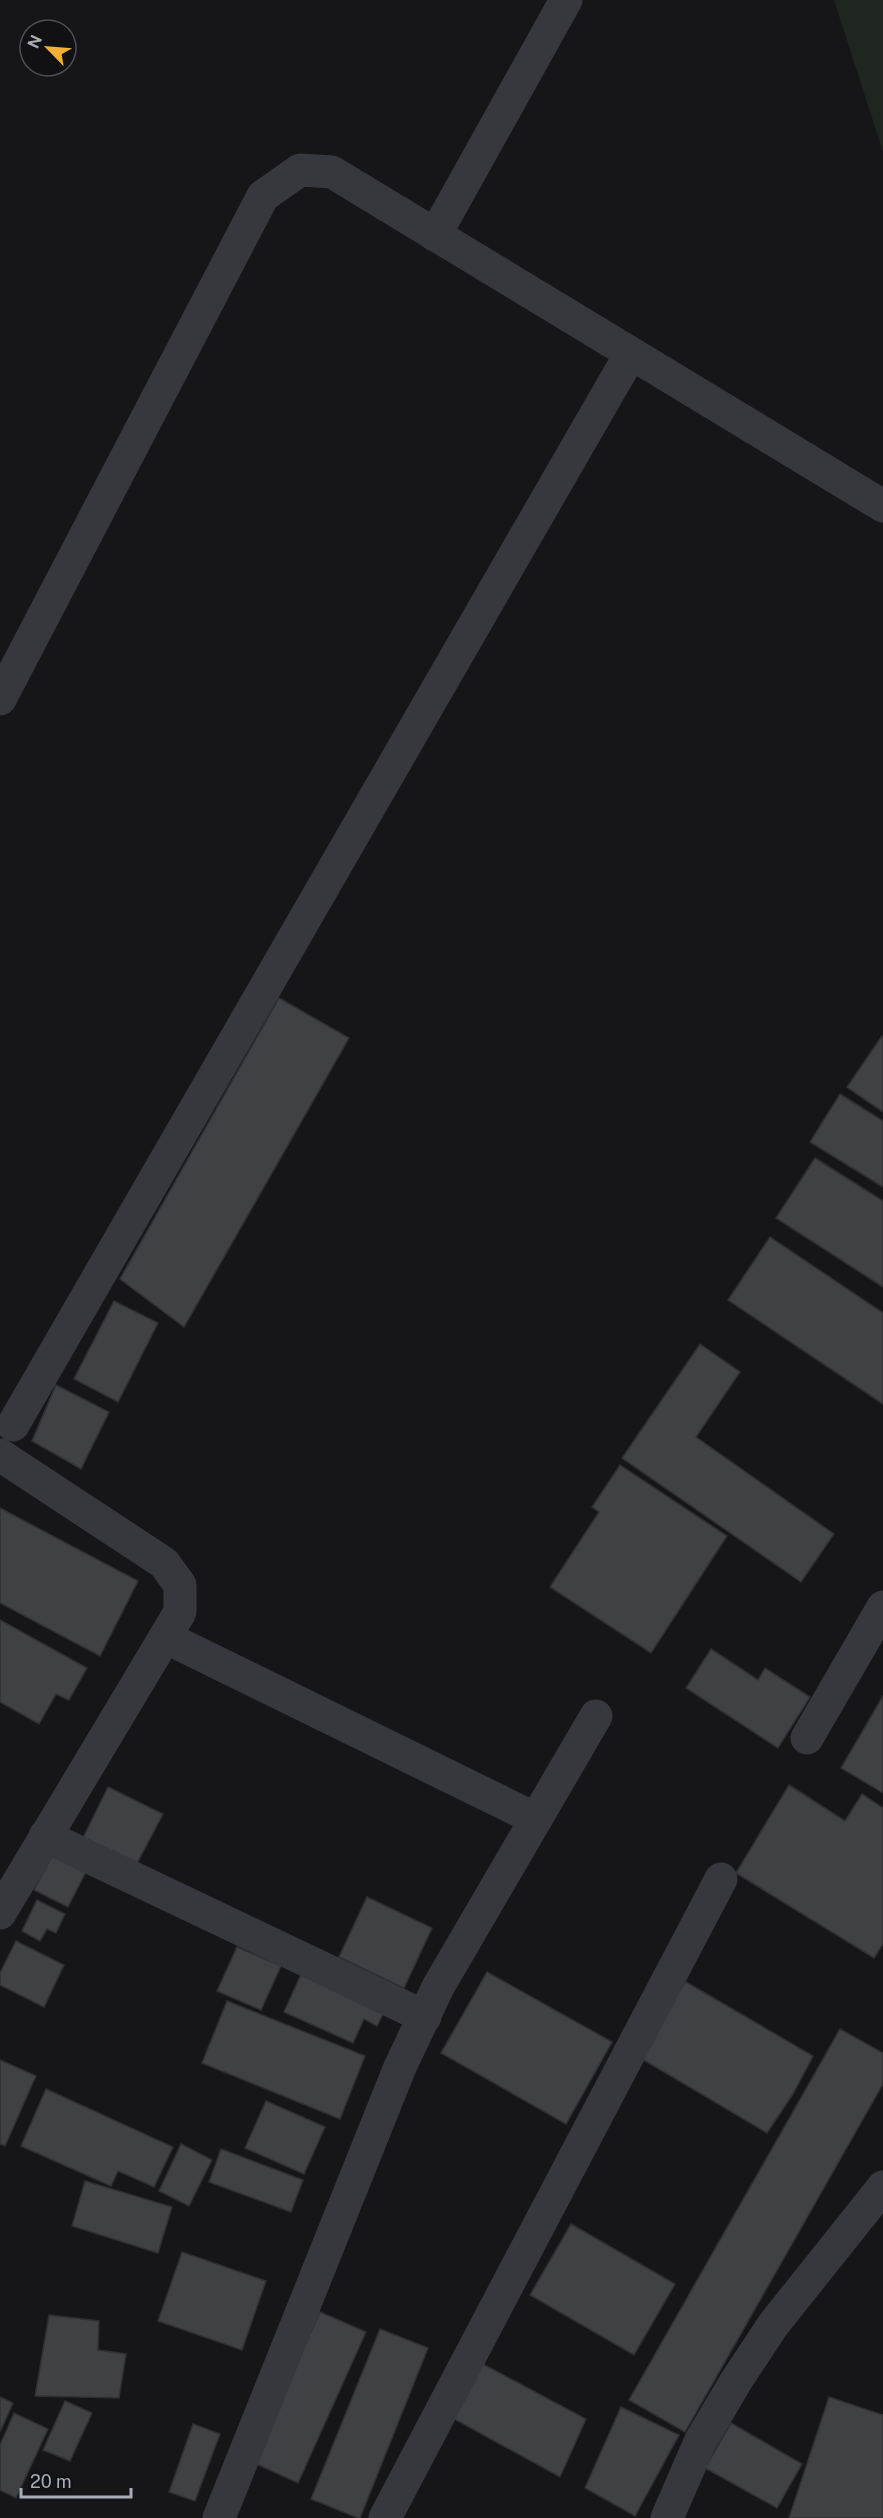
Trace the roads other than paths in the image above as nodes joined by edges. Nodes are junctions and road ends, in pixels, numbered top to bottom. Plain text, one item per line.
1 (566, 0) edge
2 (435, 235) junction
3 (630, 355) junction
4 (883, 506) edge
5 (0, 699) edge
6 (13, 1425) dead end
7 (0, 1455) edge
8 (883, 1607) edge
9 (165, 1637) junction
10 (596, 1716) dead end
11 (807, 1738) dead end
12 (536, 1819) junction
13 (45, 1836) junction
14 (721, 1879) dead end
15 (0, 1914) edge
16 (424, 2017) junction
17 (883, 2187) edge
18 (219, 2518) edge
19 (385, 2518) edge
20 (667, 2518) edge

1 - 2 street
2 - 3 street
2 - 5 street
3 - 4 street
3 - 6 street
7 - 9 street
8 - 11 street
9 - 12 street
9 - 13 street
10 - 12 street
12 - 16 street
13 - 15 street
13 - 16 street
14 - 19 street
16 - 18 street
17 - 20 street

